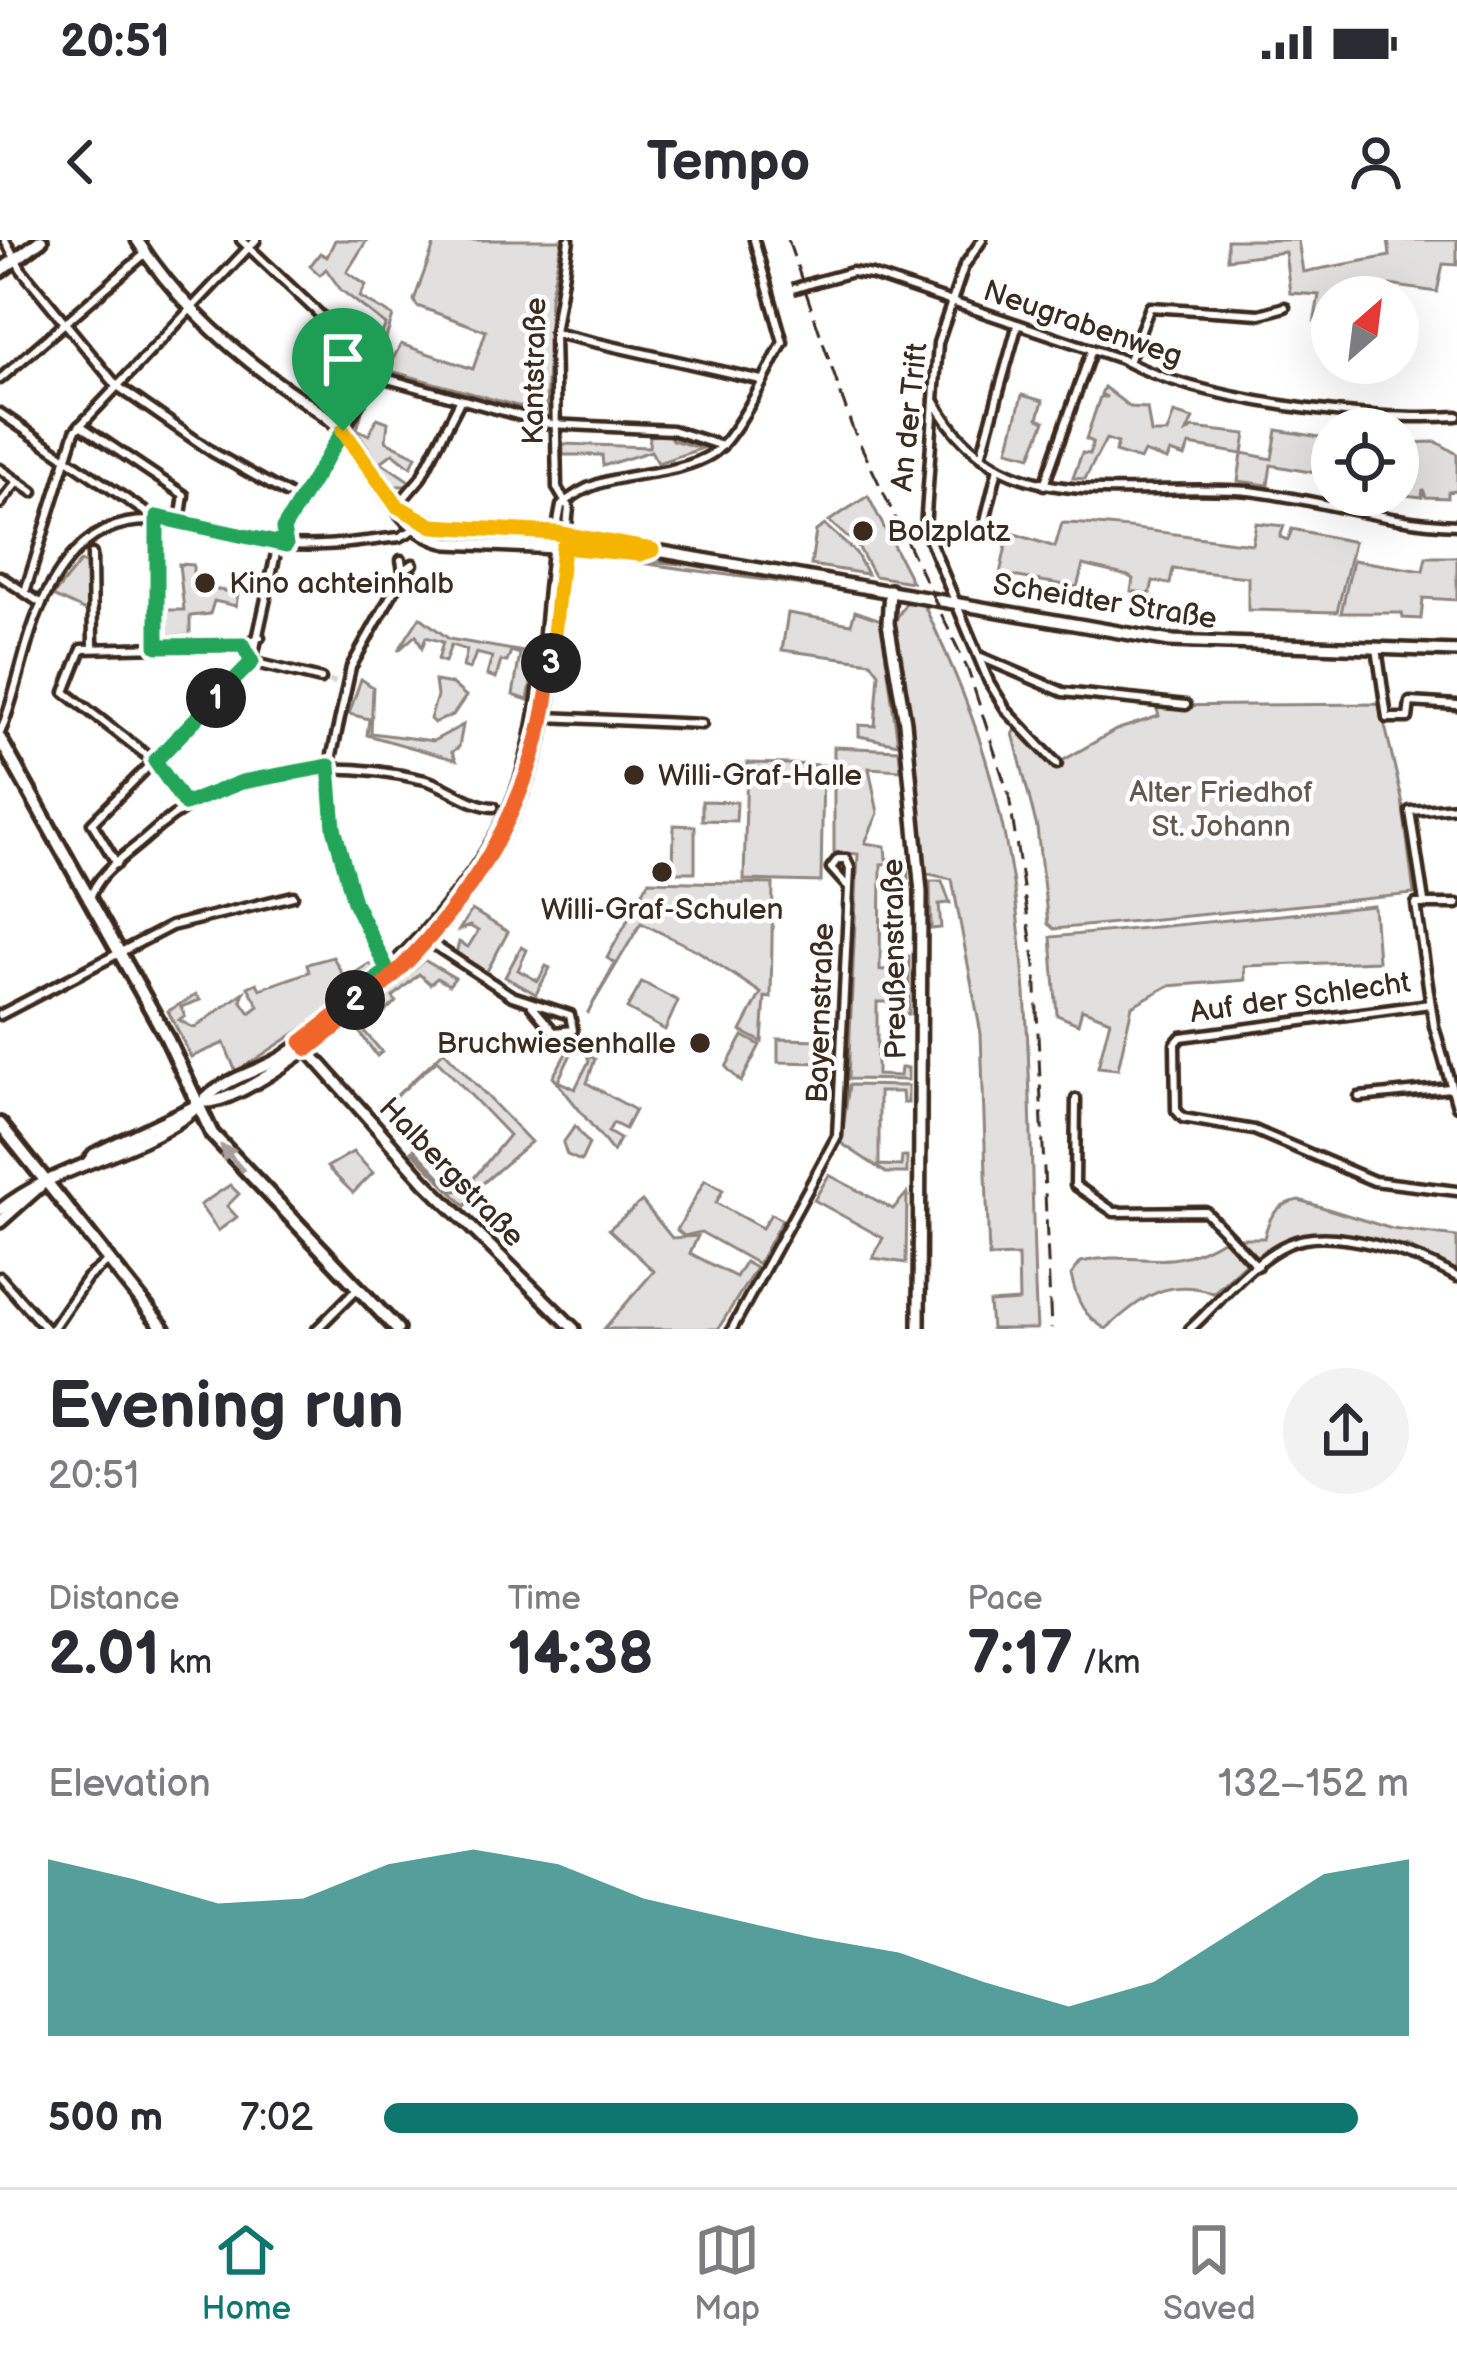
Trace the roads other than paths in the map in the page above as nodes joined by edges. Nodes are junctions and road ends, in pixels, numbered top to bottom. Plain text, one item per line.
1 (5, 240) edge
2 (40, 240) edge
3 (137, 240) edge
4 (241, 240) edge
5 (256, 240) edge
6 (569, 240) edge
7 (754, 240) edge
8 (982, 240) edge
9 (247, 248) junction
10 (146, 253) junction
11 (15, 260) junction
12 (0, 271) edge
13 (772, 294) junction
14 (951, 302) junction
15 (1285, 307) dead end
16 (192, 309) junction
17 (64, 322) junction
18 (1018, 326) junction
19 (554, 333) junction
20 (1092, 350) junction
21 (1128, 362) junction
22 (0, 379) edge
23 (761, 380) junction
24 (116, 386) junction
25 (932, 396) junction
26 (362, 401) dead end
27 (459, 403) junction
28 (0, 413) edge
29 (1457, 416) edge
30 (80, 424) junction
31 (556, 425) junction
32 (343, 431) junction
33 (722, 446) junction
34 (981, 456) junction
35 (66, 458) junction
36 (998, 468) junction
37 (0, 469) edge
38 (18, 481) junction
39 (1044, 485) junction
40 (33, 492) dead end
41 (300, 501) junction
42 (565, 501) junction
43 (0, 504) edge
44 (397, 506) junction
45 (155, 517) junction
46 (180, 521) junction
47 (1457, 525) edge
48 (415, 529) junction
49 (982, 533) dead end
50 (559, 540) junction
51 (282, 544) junction
52 (92, 554) dead end
53 (405, 571) dead end
54 (0, 576) edge
55 (890, 590) junction
56 (25, 592) junction
57 (957, 600) junction
58 (42, 604) junction
59 (260, 638) junction
60 (243, 645) junction
61 (157, 646) junction
62 (93, 648) junction
63 (1377, 648) junction
64 (1457, 651) edge
65 (981, 657) junction
66 (252, 662) junction
67 (321, 679) tunnel mouth
68 (1186, 705) dead end
69 (1457, 705) edge
70 (541, 717) junction
71 (702, 724) dead end
72 (0, 736) edge
73 (155, 761) junction
74 (1057, 764) dead end
75 (329, 766) junction
76 (185, 804) junction
77 (494, 807) dead end
78 (1457, 807) edge
79 (117, 865) junction
80 (75, 876) junction
81 (97, 882) junction
82 (849, 888) junction
83 (293, 896) dead end
84 (1420, 904) junction
85 (1457, 904) edge
86 (93, 907) junction
87 (424, 938) junction
88 (123, 951) junction
89 (387, 969) junction
90 (1430, 1004) junction
91 (532, 1006) junction
92 (0, 1016) edge
93 (305, 1046) junction
94 (1450, 1088) junction
95 (1359, 1097) dead end
96 (1076, 1099) dead end
97 (201, 1104) junction
98 (1457, 1106) edge
99 (0, 1124) edge
100 (45, 1182) junction
101 (1457, 1191) edge
102 (0, 1210) edge
103 (0, 1222) edge
104 (109, 1260) junction
105 (1257, 1266) junction
106 (0, 1277) edge
107 (1457, 1277) edge
108 (358, 1288) junction
109 (394, 1325) edge
110 (49, 1329) edge
111 (164, 1329) edge
112 (316, 1329) edge
113 (574, 1329) edge
114 (732, 1329) edge
115 (919, 1329) edge
116 (1190, 1329) edge

1 - 11 street
2 - 11 main road
3 - 10 main road
4 - 9 street
5 - 9 street
6 - 19 street, Kantstraße
7 - 13 street
8 - 14 street, An der Trift
9 - 16 street
9 - 27 street
10 - 16 main road
10 - 17 street
11 - 12 main road
11 - 17 street
13 - 14 street, Neugrabenweg, bridge
13 - 23 street
14 - 18 street, Neugrabenweg
14 - 25 street, An der Trift
15 - 21 street
16 - 24 street
16 - 32 main road
17 - 22 street
17 - 24 street
18 - 20 street, Neugrabenweg
18 - 34 street
19 - 23 street
19 - 31 street, Kantstraße
20 - 21 street, Neugrabenweg
20 - 39 street
21 - 29 street, Neugrabenweg
23 - 33 street
24 - 30 street
24 - 41 street
25 - 34 street
25 - 57 street, An der Trift
26 - 32 street
27 - 31 street
27 - 44 street
28 - 35 street
30 - 35 street
30 - 46 street
31 - 33 street
31 - 42 street, Kantstraße
32 - 41 street
32 - 44 main road
33 - 42 street
34 - 36 street
35 - 45 street
35 - 56 street
36 - 39 street
36 - 49 street
37 - 38 street
38 - 40 street
38 - 43 street
39 - 47 street
41 - 51 street
42 - 50 street, Kantstraße
44 - 48 main road
44 - 50 main road
45 - 46 street
45 - 58 street
45 - 61 street
46 - 51 street
48 - 50 main road
48 - 51 street
50 - 55 main road, Scheidter Straße
50 - 70 main road
50 - 70 main road
51 - 59 street
52 - 62 street
53 - 75 street
54 - 56 street
55 - 57 main road, Scheidter Straße
55 - 115 main road, Preußenstraße
56 - 58 street
57 - 63 main road, Scheidter Straße
57 - 65 street, An der Trift
58 - 72 street
59 - 60 street
59 - 66 street
60 - 61 street
60 - 66 street
61 - 62 street
62 - 73 street
63 - 64 main road, Scheidter Straße
63 - 69 street
65 - 68 street
65 - 74 street, An der Trift
66 - 67 street
66 - 73 street
70 - 71 street
70 - 87 main road
70 - 87 main road
72 - 80 main road
73 - 76 street
73 - 79 street
75 - 76 street
75 - 77 street
75 - 89 street
76 - 79 street
78 - 84 street
79 - 81 street
80 - 81 street
80 - 86 main road
81 - 86 street
82 - 82 street, Bayernstraße
82 - 114 street, Bayernstraße
83 - 88 street
84 - 85 street
84 - 90 street
86 - 88 main road
87 - 89 main road
87 - 91 street
87 - 93 main road
88 - 92 street
88 - 97 main road
89 - 93 main road
90 - 94 street
90 - 101 street, Auf der Schlecht
91 - 91 street
93 - 97 main road
93 - 113 main road, Halbergstraße
94 - 95 street
94 - 98 street
96 - 105 street
97 - 100 main road
108 -> 97 main road
99 - 100 main road
100 - 102 main road
100 - 103 main road
100 - 104 main road
104 - 110 street
104 - 111 main road
105 - 107 street
105 - 116 street
106 - 110 street
108 - 109 main road
108 - 112 street

